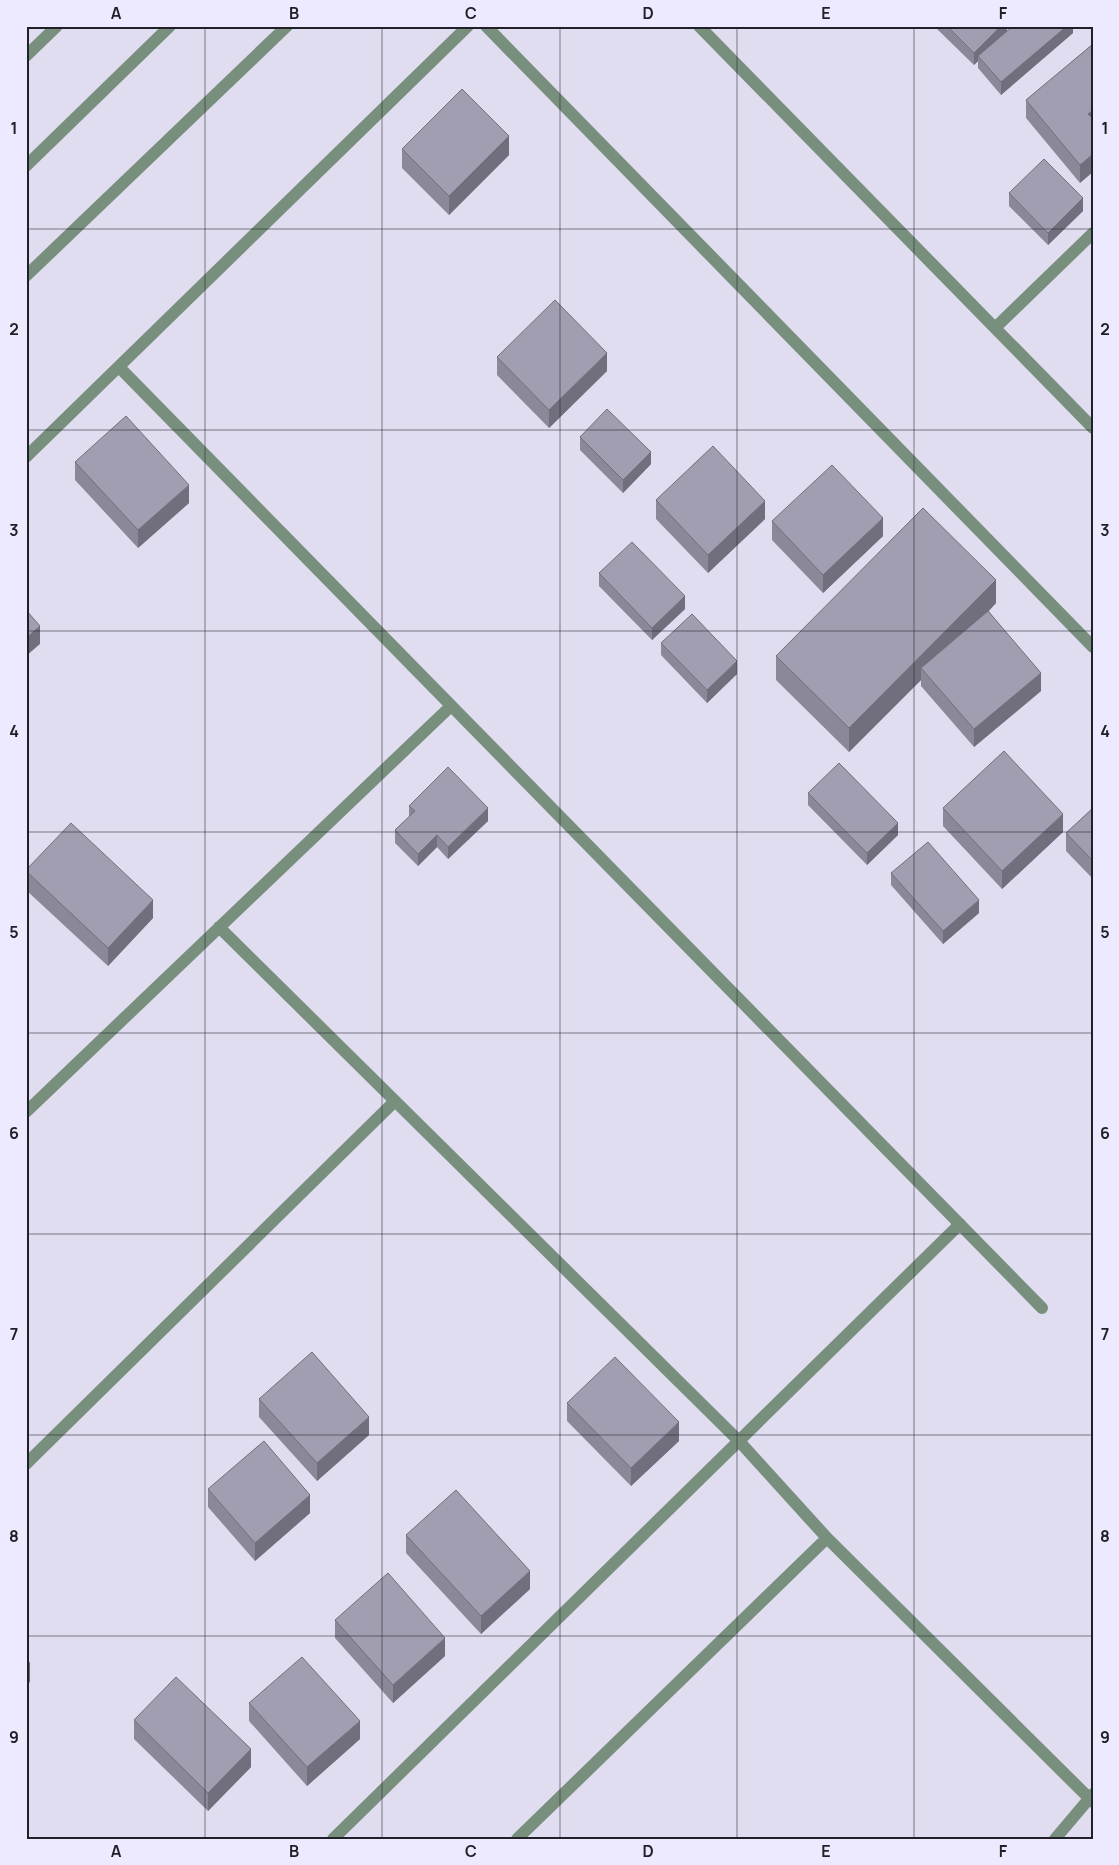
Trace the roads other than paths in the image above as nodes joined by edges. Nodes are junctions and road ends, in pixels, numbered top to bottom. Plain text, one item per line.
1 (57, 26) edge
2 (170, 26) edge
3 (287, 26) edge
4 (468, 26) edge
5 (486, 26) edge
6 (699, 26) edge
7 (26, 56) edge
8 (26, 166) edge
9 (1093, 233) edge
10 (26, 276) edge
11 (995, 328) junction
12 (118, 367) junction
13 (1093, 428) edge
14 (26, 457) edge
15 (1093, 647) edge
16 (451, 706) junction
17 (219, 928) junction
18 (395, 1101) junction
19 (26, 1112) edge
20 (960, 1224) junction
21 (1042, 1308) dead end
22 (739, 1440) junction
23 (26, 1464) edge
24 (827, 1538) junction
25 (1092, 1798) edge
26 (333, 1839) edge
27 (517, 1839) edge
28 (1055, 1839) edge

1 - 7 street
2 - 8 street
3 - 10 street
4 - 12 street
5 - 15 street
6 - 11 street
9 - 11 street
11 - 13 street
12 - 14 street
12 - 16 street
16 - 17 street
16 - 20 street
17 - 18 street
17 - 19 street
18 - 22 street
18 - 23 street
20 - 21 street
20 - 22 street
22 - 24 street
22 - 26 street
24 - 25 street
24 - 27 street
25 - 28 street

